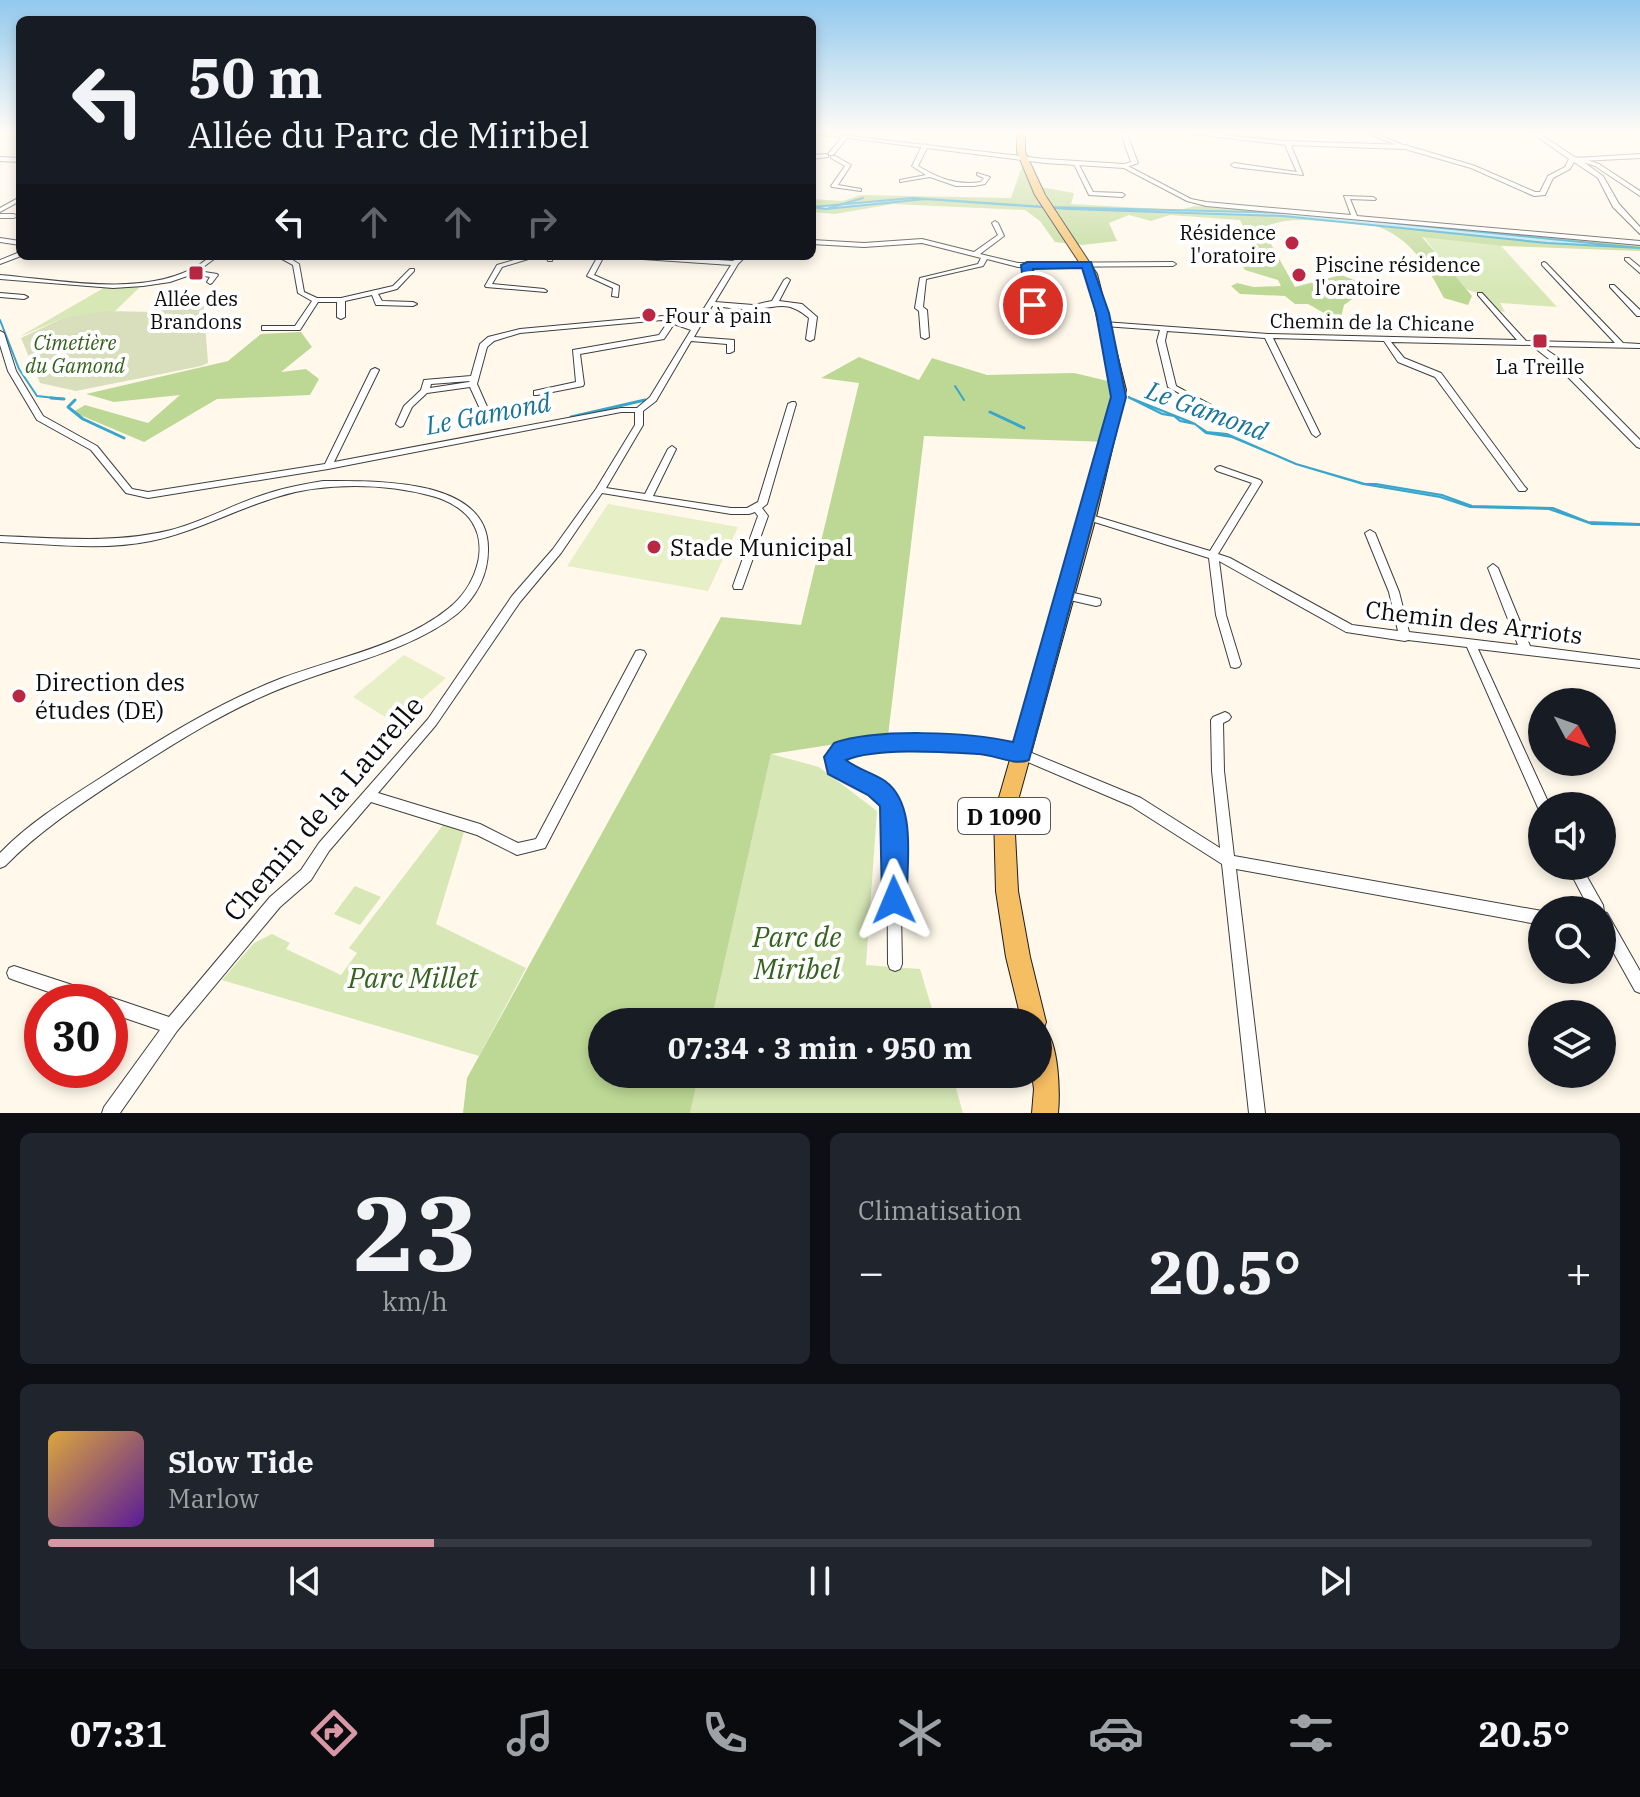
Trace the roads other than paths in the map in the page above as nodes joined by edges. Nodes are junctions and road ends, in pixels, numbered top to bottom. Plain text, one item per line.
1 (834, 186) edge
2 (1038, 186) edge
3 (1087, 186) edge
4 (1162, 186) edge
5 (1516, 186) edge
6 (1546, 186) edge
7 (1608, 186) edge
8 (859, 190) dead end
9 (1122, 195) dead end
10 (1373, 199) dead end
11 (0, 213) edge
12 (14, 216) dead end
13 (1354, 216) junction
14 (995, 223) dead end
15 (1636, 226) edge
16 (1640, 232) edge
17 (816, 242) edge
18 (1640, 243) edge
19 (1078, 251) junction
20 (974, 255) junction
21 (984, 258) junction
22 (1627, 259) dead end
23 (211, 260) edge
24 (291, 260) edge
25 (521, 260) edge
26 (599, 260) edge
27 (692, 260) edge
28 (738, 260) edge
29 (735, 263) junction
30 (1087, 264) junction
31 (1173, 264) dead end
32 (1544, 264) dead end
33 (1027, 265) junction
34 (1072, 265) junction
35 (412, 270) dead end
36 (1640, 271) edge
37 (196, 273) junction
38 (1, 278) edge
39 (787, 280) dead end
40 (210, 282) dead end
41 (1612, 286) dead end
42 (544, 291) dead end
43 (374, 293) junction
44 (1480, 294) dead end
45 (0, 295) edge
46 (616, 296) dead end
47 (24, 297) dead end
48 (316, 300) junction
49 (341, 300) junction
50 (775, 303) junction
51 (1007, 303) dead end
52 (413, 304) dead end
53 (711, 304) junction
54 (1640, 314) edge
55 (341, 317) dead end
56 (672, 322) junction
57 (1104, 324) junction
58 (265, 328) dead end
59 (695, 329) junction
60 (1164, 330) junction
61 (0, 333) edge
62 (1268, 336) junction
63 (925, 337) dead end
64 (1385, 338) junction
65 (689, 339) junction
66 (810, 339) dead end
67 (1526, 341) junction
68 (1620, 344) junction
69 (1640, 346) edge
70 (730, 351) dead end
71 (375, 370) dead end
72 (472, 381) junction
73 (537, 393) dead end
74 (792, 404) dead end
75 (1208, 407) dead end
76 (484, 409) dead end
77 (639, 410) junction
78 (400, 424) dead end
79 (1316, 434) dead end
80 (1640, 445) edge
81 (672, 449) dead end
82 (328, 466) junction
83 (1220, 469) dead end
84 (1522, 489) dead end
85 (600, 490) junction
86 (648, 497) junction
87 (757, 507) junction
88 (1088, 517) junction
89 (1370, 533) dead end
90 (0, 539) edge
91 (1213, 554) junction
92 (1493, 568) dead end
93 (738, 586) dead end
94 (1065, 595) junction
95 (1096, 602) dead end
96 (1405, 637) junction
97 (1471, 645) junction
98 (1526, 651) junction
99 (640, 654) dead end
100 (1235, 664) dead end
101 (1640, 664) edge
102 (1225, 717) dead end
103 (1021, 753) junction
104 (1538, 792) edge
105 (369, 796) junction
106 (1229, 861) junction
107 (0, 862) edge
108 (1528, 915) edge
109 (1616, 945) edge
110 (895, 964) dead end
111 (14, 973) dead end
112 (47, 984) edge
113 (1640, 986) edge
114 (1031, 1008) edge
115 (128, 1011) edge
116 (172, 1026) junction
117 (1047, 1088) edge
118 (110, 1113) edge
119 (1045, 1113) edge
120 (1257, 1113) edge

1 - 8 street
2 - 19 main road, D 1090
3 - 9 street
4 - 13 street
5 - 6 street
7 - 15 street
10 - 13 street
11 - 12 street
13 - 18 street
14 - 20 street
15 - 16 street
17 - 20 street
19 - 30 main road, D 1090
19 - 34 street
20 - 21 street
21 - 33 street
21 - 63 street
22 - 36 street
23 - 37 street
24 - 48 street
25 - 42 street
26 - 46 street
27 - 29 street
28 - 29 street
29 - 53 street
30 - 31 street
30 - 34 street
30 - 57 main road, D 1090
32 - 68 street
33 - 34 street
33 - 51 street
35 - 43 street
37 - 38 street
37 - 40 street
39 - 50 street
41 - 54 street
43 - 49 street
43 - 52 street
44 - 67 street
45 - 47 street
48 - 49 street
48 - 58 street
49 - 55 street
50 - 53 street
50 - 66 street
53 - 59 street
56 - 59 street
56 - 72 street
56 - 73 street
57 - 60 street, Chemin de la Chicane
57 - 88 main road, D 1090
59 - 65 street
60 - 62 street, Chemin de la Chicane
60 - 75 street
61 - 82 street
62 - 64 street, Chemin de la Chicane
62 - 79 street
64 - 67 street, Chemin de la Chicane
64 - 84 street
65 - 70 street
65 - 77 street
67 - 68 street, Chemin de la Chicane
67 - 80 street
68 - 69 street, Chemin de la Chicane
71 - 82 street
72 - 76 street
72 - 78 street
74 - 87 street
77 - 82 street
77 - 85 street, Chemin de la Laurelle
81 - 86 street
83 - 91 street
85 - 86 street
85 - 105 street, Chemin de la Laurelle
86 - 87 street
87 - 93 street
88 - 91 street, Chemin des Arriots
88 - 94 main road, D 1090
89 - 96 street
90 - 107 street
91 - 96 street, Chemin des Arriots
91 - 100 street
92 - 98 street
94 - 95 street
94 - 103 main road, D 1090
96 - 97 street, Chemin des Arriots
97 - 98 street, Chemin des Arriots
97 - 104 street
98 - 101 street, Chemin des Arriots
99 - 105 street
102 - 106 street
103 - 106 street
103 - 110 street
103 - 114 main road, D 1090
105 - 116 street, Chemin de la Laurelle
106 - 108 street
106 - 120 street
109 - 113 street
111 - 112 street
115 - 116 street
116 - 118 street, Chemin de la Laurelle
117 - 119 main road

